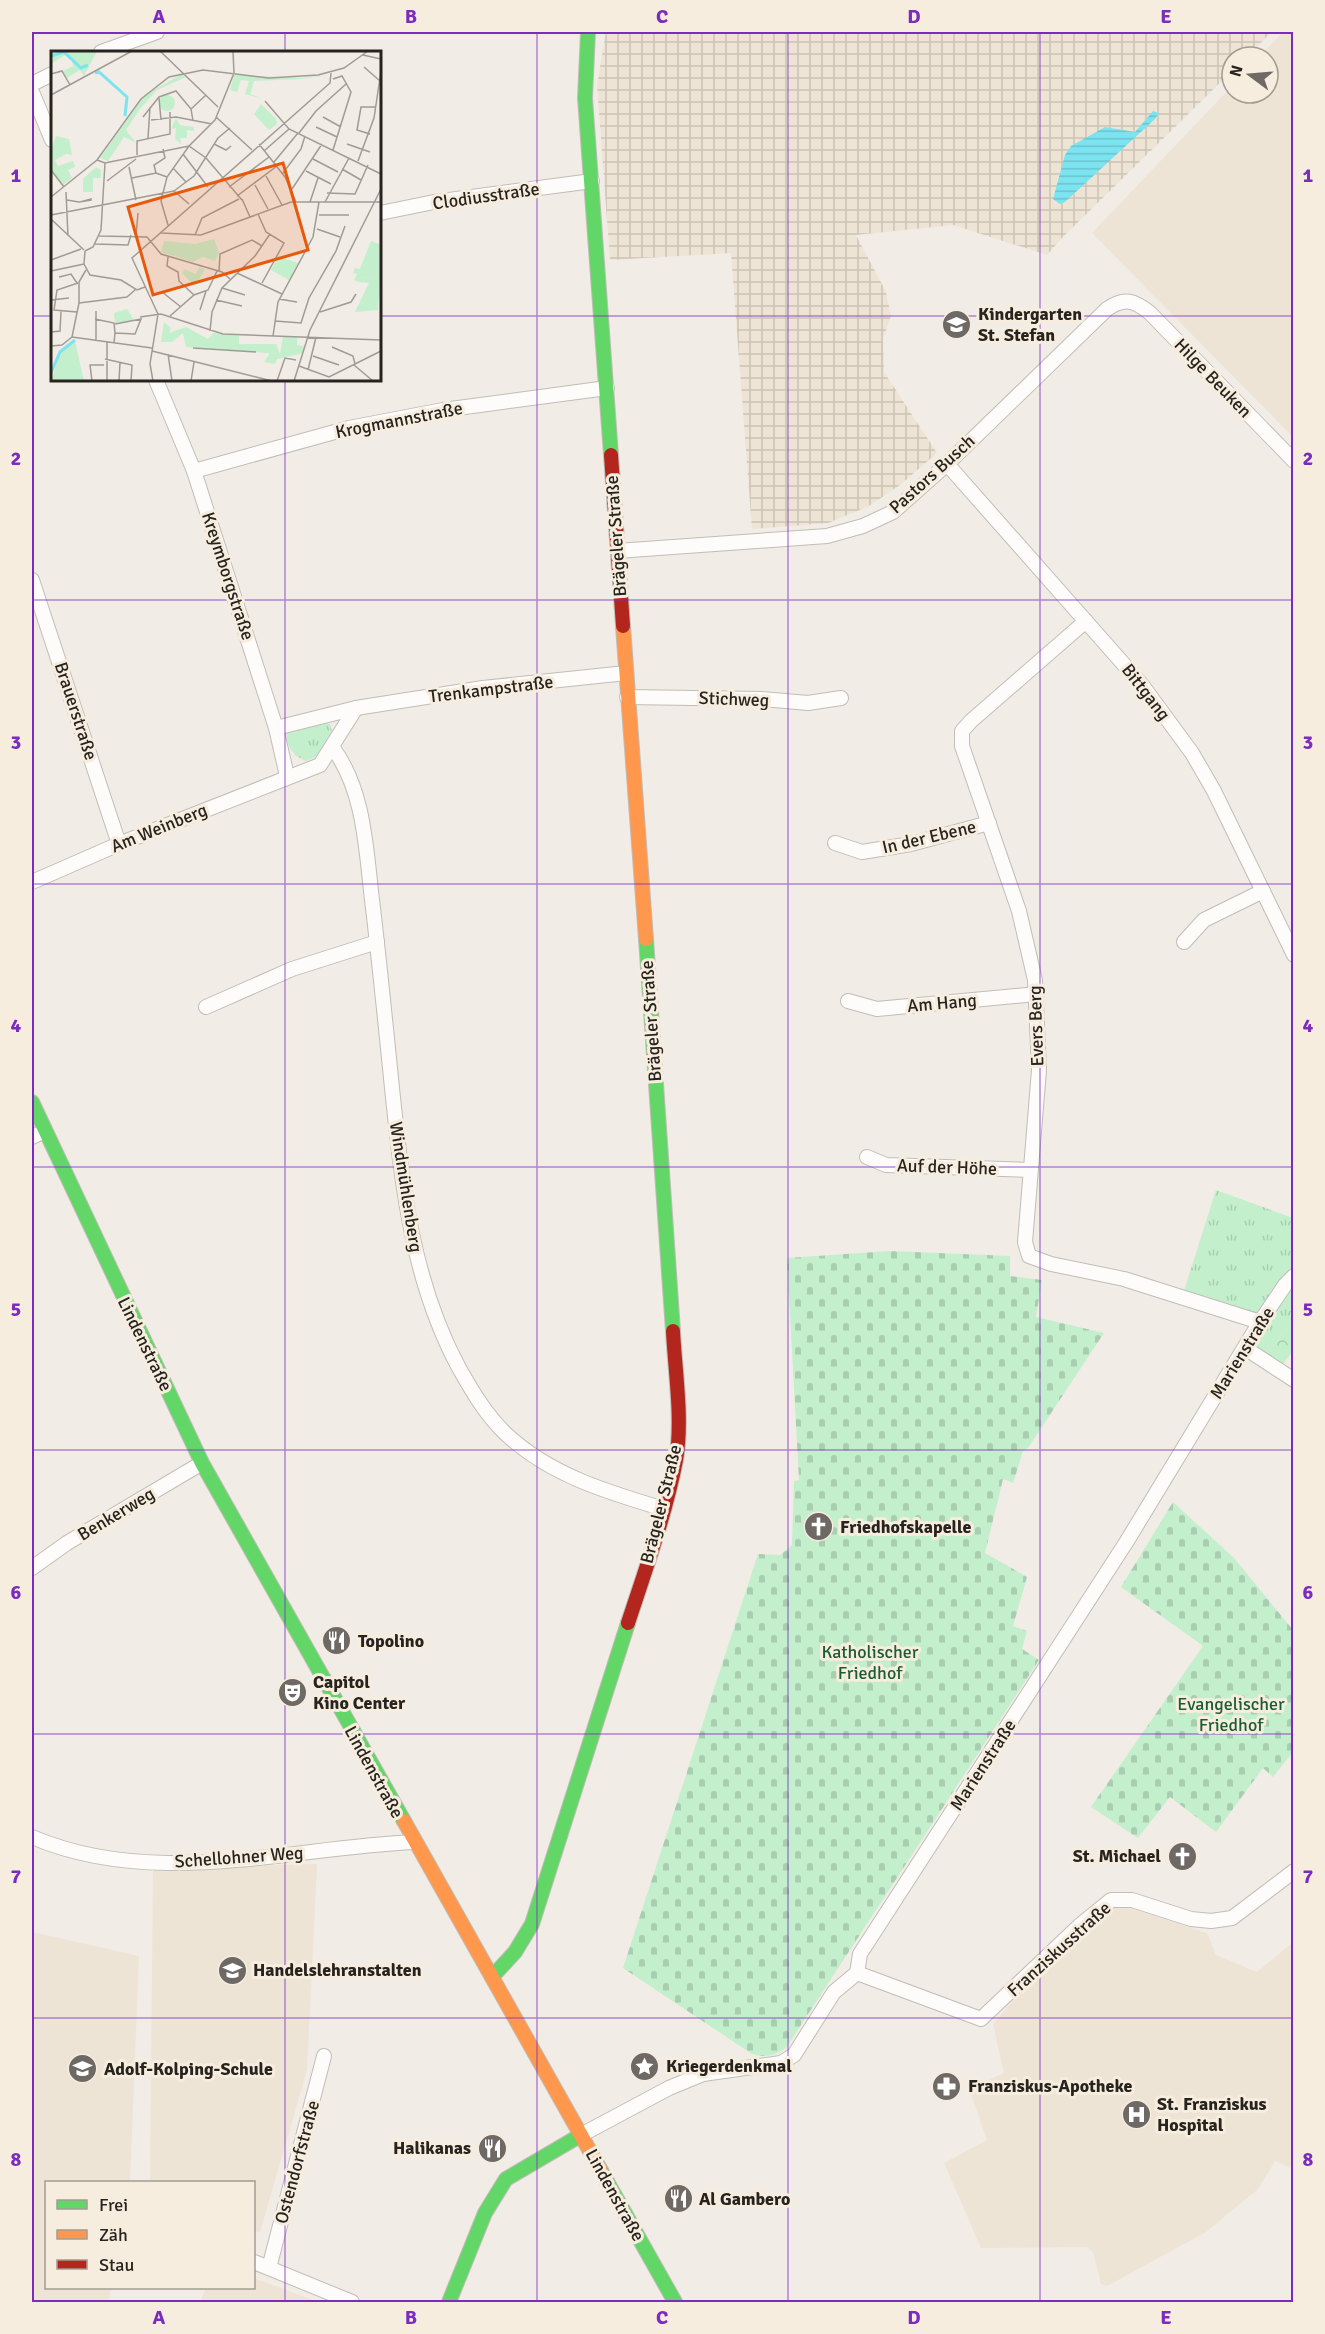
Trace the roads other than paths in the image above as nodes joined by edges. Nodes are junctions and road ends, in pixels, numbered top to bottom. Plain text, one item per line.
1 (588, 32) edge
2 (148, 33) edge
3 (103, 51) edge
4 (51, 74) edge
5 (32, 84) edge
6 (32, 92) edge
7 (51, 138) edge
8 (592, 182) junction
9 (381, 213) edge
10 (1128, 300) joint
11 (156, 381) edge
12 (607, 388) junction
13 (1293, 460) edge
14 (947, 464) junction
15 (194, 471) junction
16 (617, 551) junction
17 (32, 580) edge
18 (1086, 621) junction
19 (626, 673) junction
20 (627, 697) junction
21 (841, 698) dead end
22 (356, 708) junction
23 (276, 728) junction
24 (333, 748) junction
25 (287, 776) junction
26 (989, 823) junction
27 (835, 843) dead end
28 (118, 844) junction
29 (32, 882) edge
30 (1263, 891) junction
31 (377, 942) junction
32 (1184, 942) dead end
33 (1293, 955) edge
34 (1036, 994) junction
35 (848, 1001) dead end
36 (206, 1007) dead end
37 (32, 1102) edge
38 (45, 1131) junction
39 (32, 1137) edge
40 (867, 1157) dead end
41 (1030, 1170) junction
42 (1293, 1276) edge
43 (1260, 1322) junction
44 (1245, 1348) junction
45 (1293, 1380) edge
46 (202, 1463) junction
47 (664, 1509) junction
48 (32, 1568) edge
49 (32, 1837) edge
50 (414, 1842) junction
51 (1293, 1871) edge
52 (857, 1973) junction
53 (492, 1977) junction
54 (324, 2056) dead end
55 (581, 2135) junction
56 (255, 2262) edge
57 (269, 2268) junction
58 (352, 2302) edge
59 (449, 2302) edge
60 (675, 2302) edge

1 - 8 street, Brägeler Straße
2 - 3 street
4 - 5 street
6 - 7 street
8 - 9 street, Clodiusstraße
8 - 12 street, Brägeler Straße
10 - 13 street, Hilge Beuken
10 - 14 street, Pastors Busch
11 - 15 street, Kreymborgstraße
12 - 15 street, Krogmannstraße
12 - 16 street, Brägeler Straße
14 - 16 street, Pastors Busch
14 - 18 street, Bittgang
15 - 23 street, Kreymborgstraße
16 - 19 street, Brägeler Straße
17 - 28 street, Brauerstraße
18 - 26 street, Evers Berg
18 - 30 street, Bittgang
19 - 20 street, Brägeler Straße
19 - 22 street, Trenkampstraße
20 - 21 street, Stichweg
20 - 47 street, Brägeler Straße
22 - 23 street, Trenkampstraße
22 - 24 street
23 - 25 street, Kreymborgstraße
24 - 25 street
24 - 31 street, Windmühlenberg
25 - 28 street, Am Weinberg
26 - 27 street, In der Ebene
26 - 34 street, Evers Berg
28 - 29 street, Am Weinberg
30 - 32 street
30 - 33 street, Bittgang
31 - 36 street
31 - 47 street, Windmühlenberg
34 - 35 street, Am Hang
34 - 41 street, Evers Berg
37 - 38 street, Lindenstraße
38 - 39 street
38 - 46 street, Lindenstraße
40 - 41 street, Auf der Höhe
41 - 43 street, Evers Berg
42 - 43 street, Marienstraße
43 - 44 street, Marienstraße
44 - 45 street
44 - 52 street, Marienstraße
46 - 48 street, Benkerweg
46 - 50 street, Lindenstraße
47 - 53 street, Brägeler Straße
49 - 50 street, Schellohner Weg
50 - 53 street, Lindenstraße
51 - 52 street, Franziskusstraße
52 - 55 street
53 - 55 street, Lindenstraße
54 - 57 street, Ostendorfstraße
55 - 59 street
55 - 60 street, Lindenstraße
56 - 57 street
57 - 58 street

